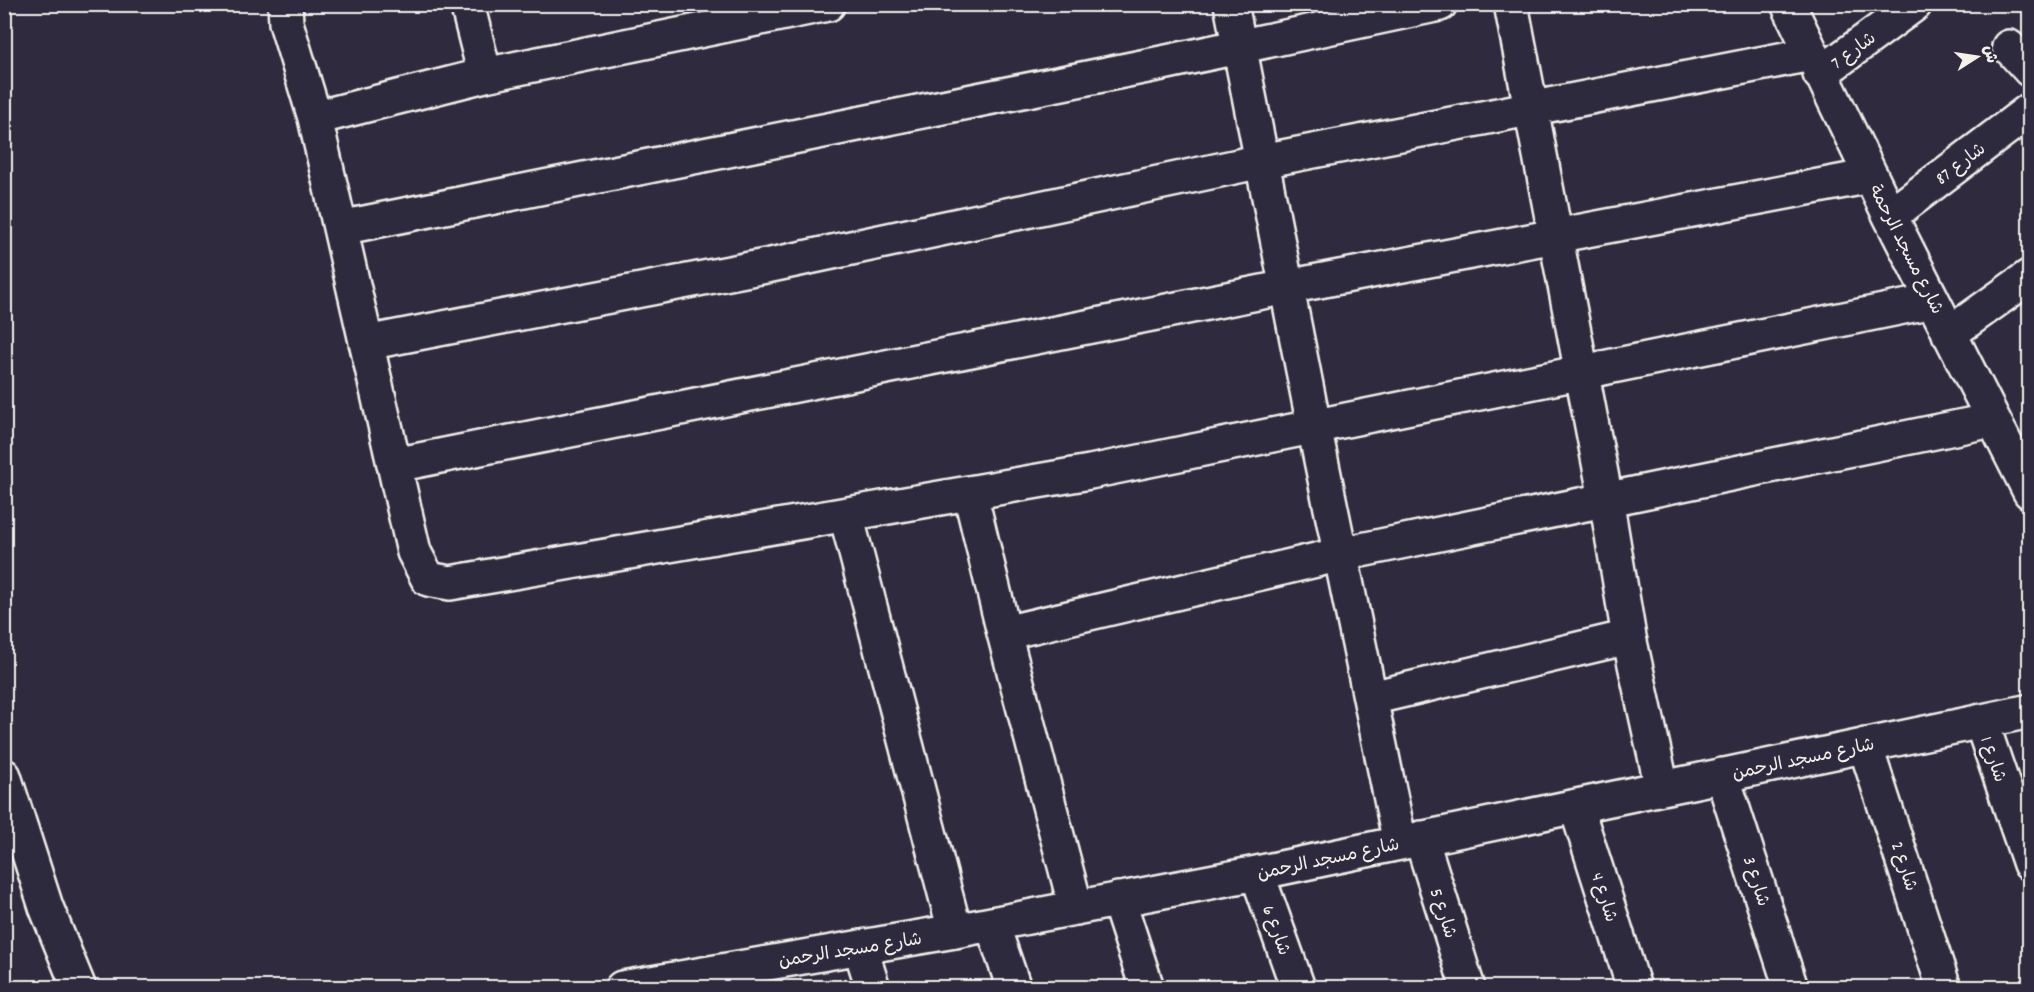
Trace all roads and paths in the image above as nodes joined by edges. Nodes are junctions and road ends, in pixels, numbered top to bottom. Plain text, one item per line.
1 (285, 4) edge
2 (466, 4) edge
3 (828, 4) edge
4 (1231, 4) edge
5 (1440, 4) edge
6 (1511, 4) edge
7 (1788, 4) edge
8 (1915, 4) edge
9 (1239, 47) junction
10 (1816, 64) junction
11 (485, 75) junction
12 (1532, 108) junction
13 (2030, 110) edge
14 (315, 118) junction
15 (1262, 161) junction
16 (1871, 176) junction
17 (1890, 216) junction
18 (340, 228) junction
19 (1555, 236) junction
20 (2030, 276) edge
21 (1287, 287) junction
22 (1933, 301) junction
23 (1949, 334) junction
24 (366, 343) junction
25 (1582, 372) junction
26 (1994, 420) junction
27 (1314, 426) junction
28 (394, 465) junction
29 (2027, 481) edge
30 (970, 493) junction
31 (1606, 500) junction
32 (846, 514) junction
33 (1342, 554) junction
34 (1004, 633) junction
35 (1629, 637) junction
36 (1371, 698) junction
37 (2030, 711) edge
38 (1981, 721) junction
39 (1865, 746) junction
40 (1722, 775) junction
41 (4, 776) edge
42 (1662, 788) junction
43 (1576, 806) junction
44 (1411, 841) junction
45 (2030, 864) edge
46 (1257, 873) junction
47 (1118, 899) junction
48 (1076, 908) junction
49 (992, 924) junction
50 (955, 932) junction
51 (860, 947) junction
52 (731, 978) edge
53 (79, 987) edge
54 (631, 987) edge
55 (873, 987) edge
56 (1014, 987) edge
57 (1147, 987) edge
58 (1298, 987) edge
59 (1468, 987) edge
60 (1634, 987) edge
61 (1791, 987) edge
62 (1944, 987) edge

1 - 14 street
2 - 11 street
3 - 11 street
4 - 9 street, شارع 5
5 - 9 street
6 - 12 street
7 - 10 street, شارع مسجد الرحمة
8 - 10 street, شارع 7
9 - 15 street, شارع 5
9 - 18 street
10 - 12 street
10 - 16 street, شارع مسجد الرحمة
11 - 14 street
12 - 15 street
12 - 19 street
13 - 17 street, شارع 87
14 - 18 street
15 - 21 street, شارع 5
15 - 24 street
16 - 17 street, شارع مسجد الرحمة
16 - 19 street
17 - 22 street, شارع مسجد الرحمة
18 - 24 street
19 - 21 street
19 - 25 street
20 - 23 street
21 - 27 street, شارع 5
21 - 28 street
22 - 23 street, شارع مسجد الرحمة
22 - 25 street
23 - 26 street, شارع مسجد الرحمة
24 - 28 street
25 - 27 street
25 - 31 street
26 - 29 street, شارع مسجد الرحمة
26 - 31 street
27 - 30 street
27 - 33 street, شارع 5
28 - 32 street
30 - 32 street
30 - 34 street
31 - 33 street
31 - 35 street
32 - 50 street
33 - 34 street
33 - 36 street, شارع 5
34 - 48 street
35 - 36 street
35 - 42 street
36 - 44 street, شارع 5
37 - 38 street, شارع مسجد الرحمن
38 - 39 street, شارع مسجد الرحمن
38 - 45 street, شارع 1
39 - 40 street, شارع مسجد الرحمن
39 - 62 street, شارع 2
40 - 42 street, شارع مسجد الرحمن
40 - 61 street, شارع 3
41 - 53 street
42 - 43 street, شارع مسجد الرحمن
43 - 44 street, شارع مسجد الرحمن
43 - 60 street, شارع 4
44 - 46 street, شارع مسجد الرحمن
44 - 59 street, شارع 5
46 - 47 street, شارع مسجد الرحمن
46 - 58 street, شارع 6
47 - 48 street, شارع مسجد الرحمن
47 - 57 street
48 - 49 street, شارع مسجد الرحمن
49 - 50 street, شارع مسجد الرحمن
49 - 56 street
50 - 51 street, شارع مسجد الرحمن
51 - 52 street, شارع مسجد الرحمن
51 - 55 street
52 - 54 street, شارع مسجد الرحمن

